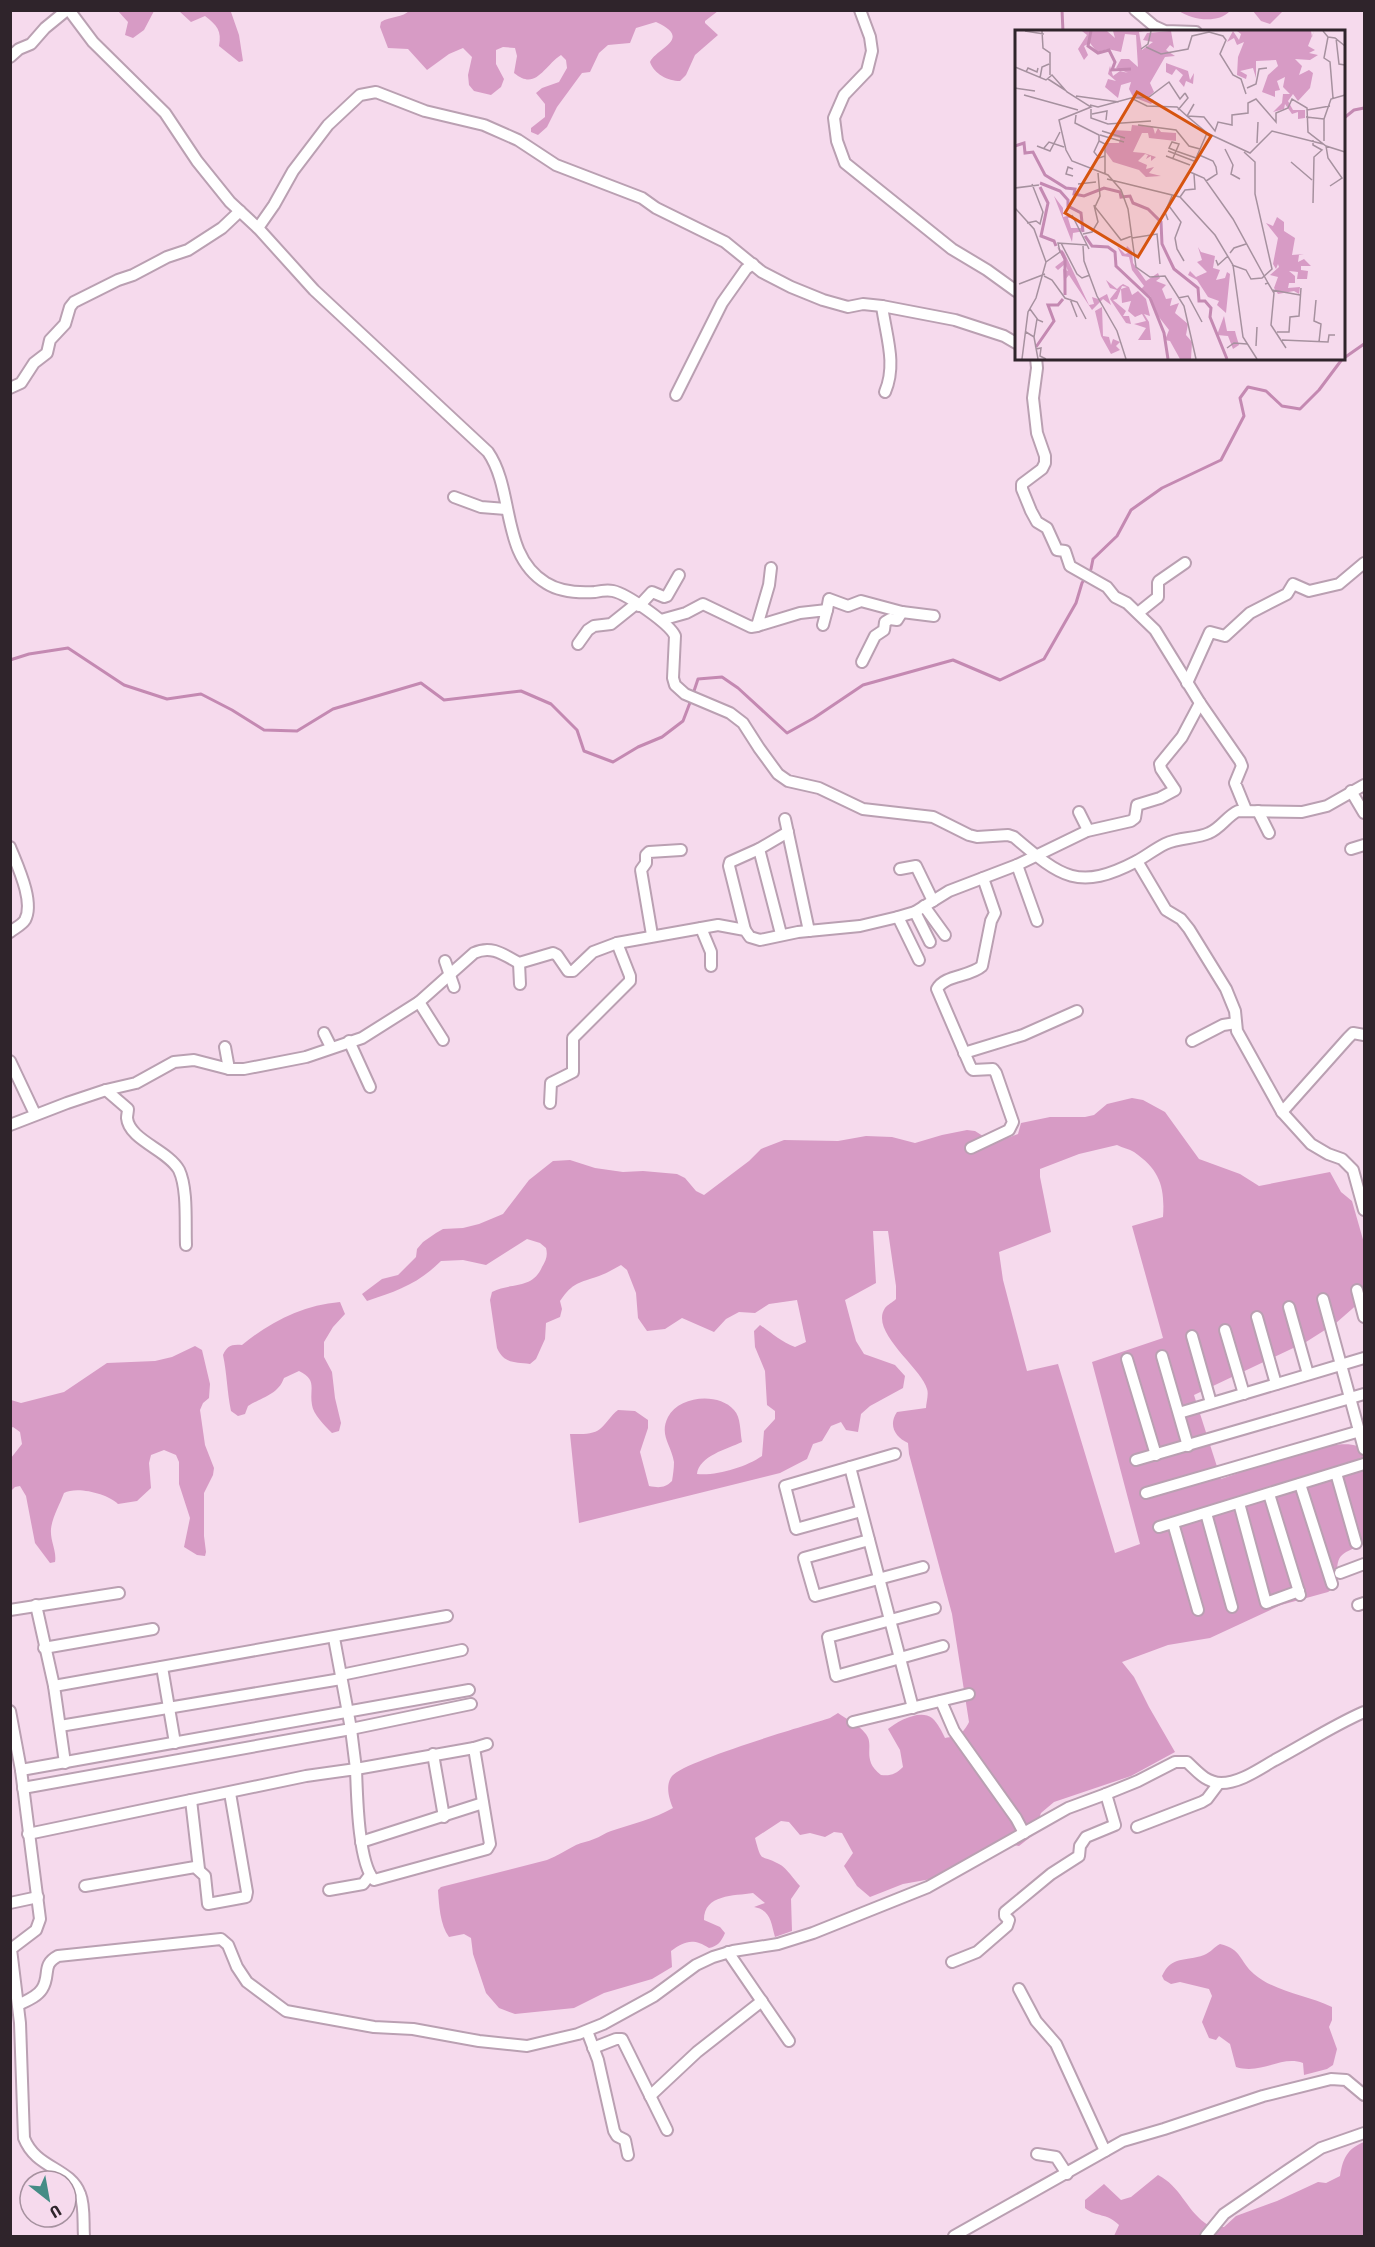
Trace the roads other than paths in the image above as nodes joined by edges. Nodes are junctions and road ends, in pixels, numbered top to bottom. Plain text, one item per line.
1 (68, 10) edge
2 (860, 10) edge
3 (1135, 10) edge
4 (1163, 30) edge
5 (10, 57) edge
6 (240, 211) junction
7 (258, 228) junction
8 (753, 264) junction
9 (1015, 290) edge
10 (882, 306) junction
11 (1015, 342) edge
12 (1036, 360) edge
13 (10, 388) edge
14 (885, 392) dead end
15 (676, 395) dead end
16 (454, 497) dead end
17 (506, 509) junction
18 (1185, 563) dead end
19 (1365, 563) edge
20 (771, 568) dead end
21 (679, 575) dead end
22 (634, 603) junction
23 (827, 610) junction
24 (902, 612) junction
25 (1138, 613) junction
26 (934, 616) dead end
27 (661, 620) junction
28 (823, 625) dead end
29 (757, 626) junction
30 (578, 644) dead end
31 (862, 662) dead end
32 (1187, 683) junction
33 (1200, 703) junction
34 (1365, 785) edge
35 (1351, 791) junction
36 (1245, 810) junction
37 (1258, 811) junction
38 (1079, 812) dead end
39 (1365, 813) edge
40 (785, 819) dead end
41 (1087, 831) junction
42 (788, 832) junction
43 (1269, 833) dead end
44 (1365, 845) edge
45 (10, 847) edge
46 (759, 849) junction
47 (1351, 849) dead end
48 (681, 850) dead end
49 (1036, 856) junction
50 (1137, 861) junction
51 (1017, 865) junction
52 (900, 869) dead end
53 (983, 878) junction
54 (924, 906) junction
55 (898, 917) junction
56 (1037, 921) dead end
57 (701, 928) junction
58 (745, 930) junction
59 (809, 931) junction
60 (10, 932) edge
61 (782, 934) junction
62 (945, 935) dead end
63 (652, 936) junction
64 (930, 942) dead end
65 (617, 943) junction
66 (919, 960) dead end
67 (445, 961) dead end
68 (519, 963) junction
69 (711, 966) dead end
70 (449, 975) junction
71 (520, 984) dead end
72 (454, 987) dead end
73 (419, 1002) junction
74 (1077, 1011) dead end
75 (1236, 1023) junction
76 (324, 1033) dead end
77 (1365, 1035) edge
78 (443, 1040) dead end
79 (349, 1041) junction
80 (1192, 1041) dead end
81 (225, 1047) dead end
82 (331, 1047) junction
83 (964, 1053) junction
84 (10, 1061) edge
85 (229, 1069) junction
86 (370, 1087) dead end
87 (106, 1090) junction
88 (550, 1103) dead end
89 (1282, 1112) junction
90 (35, 1114) junction
91 (10, 1125) edge
92 (971, 1148) dead end
93 (1365, 1210) edge
94 (186, 1245) dead end
95 (1357, 1290) dead end
96 (1323, 1299) dead end
97 (1289, 1308) dead end
98 (1257, 1317) dead end
99 (1365, 1317) edge
100 (1226, 1330) dead end
101 (1192, 1336) dead end
102 (1162, 1356) dead end
103 (1365, 1358) edge
104 (1127, 1359) dead end
105 (1342, 1365) junction
106 (1308, 1374) junction
107 (1276, 1384) junction
108 (1244, 1394) junction
109 (1365, 1395) edge
110 (1351, 1398) junction
111 (1211, 1403) junction
112 (1179, 1413) junction
113 (1360, 1431) junction
114 (1188, 1446) junction
115 (1365, 1449) edge
116 (895, 1454) dead end
117 (1156, 1455) junction
118 (1136, 1460) dead end
119 (1365, 1464) edge
120 (850, 1467) junction
121 (1336, 1473) junction
122 (1300, 1484) junction
123 (1146, 1493) dead end
124 (1269, 1494) junction
125 (1239, 1503) junction
126 (861, 1511) junction
127 (1206, 1513) junction
128 (1173, 1523) junction
129 (1159, 1527) dead end
130 (869, 1540) junction
131 (1356, 1543) dead end
132 (1365, 1564) edge
133 (923, 1567) dead end
134 (1340, 1573) dead end
135 (879, 1578) junction
136 (1332, 1584) dead end
137 (119, 1593) dead end
138 (36, 1605) junction
139 (1232, 1607) dead end
140 (935, 1608) dead end
141 (10, 1610) edge
142 (1198, 1610) dead end
143 (447, 1616) dead end
144 (890, 1621) junction
145 (153, 1629) dead end
146 (334, 1638) junction
147 (943, 1646) dead end
148 (44, 1648) junction
149 (462, 1650) dead end
150 (900, 1659) junction
151 (162, 1667) junction
152 (341, 1677) junction
153 (54, 1686) junction
154 (469, 1690) dead end
155 (969, 1694) dead end
156 (941, 1701) junction
157 (471, 1704) dead end
158 (169, 1708) junction
159 (913, 1708) junction
160 (10, 1711) edge
161 (1365, 1712) edge
162 (348, 1713) junction
163 (853, 1722) dead end
164 (60, 1726) junction
165 (351, 1729) junction
166 (12, 1738) edge
167 (174, 1743) junction
168 (487, 1744) dead end
169 (474, 1748) junction
170 (433, 1754) junction
171 (65, 1762) junction
172 (356, 1769) junction
173 (21, 1770) junction
174 (1219, 1783) junction
175 (23, 1788) junction
176 (230, 1792) junction
177 (1106, 1794) junction
178 (191, 1800) junction
179 (483, 1803) junction
180 (444, 1817) junction
181 (1137, 1827) dead end
182 (1024, 1833) junction
183 (28, 1834) junction
184 (361, 1842) junction
185 (199, 1869) junction
186 (370, 1875) junction
187 (85, 1886) dead end
188 (329, 1890) dead end
189 (38, 1897) junction
190 (10, 1903) edge
191 (728, 1952) junction
192 (952, 1962) dead end
193 (1019, 1989) dead end
194 (762, 2001) junction
195 (18, 2005) junction
196 (587, 2031) junction
197 (789, 2041) dead end
198 (593, 2048) junction
199 (1365, 2095) edge
200 (650, 2096) junction
201 (667, 2130) dead end
202 (1365, 2133) edge
203 (1105, 2151) junction
204 (1037, 2154) dead end
205 (628, 2155) dead end
206 (1067, 2174) junction
207 (84, 2236) edge
208 (954, 2236) edge
209 (1206, 2236) edge

1 - 5 street
1 - 6 street
2 - 9 street
3 - 4 street
6 - 7 street
6 - 13 street
7 - 8 street
7 - 17 street
8 - 10 street
8 - 15 street
10 - 11 street
10 - 14 street
12 - 25 street
16 - 17 street
17 - 22 street
18 - 25 street
19 - 32 street
20 - 29 street
21 - 22 street
22 - 27 street
22 - 30 street
23 - 24 street
23 - 28 street
23 - 29 street
24 - 26 street
24 - 31 street
25 - 32 street
27 - 29 street
27 - 49 street
32 - 33 street
33 - 36 street
33 - 41 street
34 - 35 street
35 - 37 street
35 - 39 street
36 - 37 street
36 - 50 street
37 - 43 street
38 - 41 street
40 - 42 street
41 - 49 street
42 - 46 street
42 - 59 street
44 - 47 street
45 - 60 street
46 - 58 street
46 - 61 street
48 - 63 street
49 - 50 street
49 - 51 street
50 - 75 street
51 - 53 street
51 - 56 street
52 - 54 street
53 - 54 street
53 - 83 street
54 - 55 street
54 - 62 street
54 - 64 street
55 - 59 street
55 - 66 street
57 - 58 street
57 - 63 street
57 - 69 street
58 - 61 street
59 - 61 street
63 - 65 street
65 - 68 street
65 - 88 street
67 - 70 street
68 - 70 street
68 - 71 street
70 - 72 street
70 - 73 street
73 - 78 street
73 - 79 street
74 - 83 street
75 - 80 street
75 - 89 street
76 - 82 street
77 - 89 street
79 - 82 street
79 - 86 street
81 - 85 street
82 - 85 street
83 - 92 street
84 - 90 street
85 - 87 street
87 - 90 street
87 - 94 street
89 - 93 street
90 - 91 street
95 - 99 street
96 - 105 street
97 - 106 street
98 - 107 street
100 - 108 street
101 - 111 street
102 - 112 street
103 - 105 street
104 - 117 street
105 - 106 street
105 - 110 street
106 - 107 street
107 - 108 street
108 - 111 street
109 - 110 street
110 - 113 street
110 - 114 street
111 - 112 street
112 - 114 street
113 - 115 street
113 - 123 street
114 - 117 street
116 - 120 street
117 - 118 street
119 - 121 street
120 - 126 street
120 - 126 street
121 - 122 street
121 - 131 street
122 - 124 street
122 - 136 street
124 - 125 street
124 - 125 street
125 - 127 street
126 - 130 street
127 - 128 street
127 - 139 street
128 - 129 street
128 - 142 street
130 - 135 street
130 - 135 street
132 - 134 street
133 - 135 street
135 - 144 street
137 - 138 street
138 - 141 street
138 - 148 street
140 - 144 street
143 - 146 street
144 - 150 street
144 - 150 street
145 - 148 street
146 - 151 street
146 - 152 street
147 - 150 street
148 - 153 street
149 - 152 street
150 - 159 street
151 - 153 street
151 - 158 street
152 - 158 street
152 - 162 street
153 - 164 street
154 - 162 street
155 - 156 street
156 - 159 street
156 - 182 street
157 - 165 street
158 - 164 street
158 - 167 street
159 - 163 street
160 - 166 street
161 - 174 street
162 - 165 street
162 - 167 street
164 - 171 street
165 - 172 street
165 - 175 street
166 - 173 street
167 - 171 street
168 - 169 street
169 - 170 street
169 - 179 street
170 - 172 street
170 - 180 street
171 - 173 street
172 - 176 street
172 - 184 street
173 - 175 street
174 - 177 street
174 - 181 street
175 - 183 street
176 - 178 street
176 - 185 street
177 - 182 street
177 - 192 street
178 - 183 street
178 - 185 street
179 - 180 street
179 - 186 street
180 - 184 street
182 - 191 street
183 - 189 street
184 - 186 street
185 - 187 street
186 - 188 street
189 - 190 street
189 - 195 street
191 - 194 street
191 - 196 street
193 - 203 street
194 - 197 street
194 - 200 street
195 - 196 street
195 - 207 street
196 - 198 street
198 - 200 street
198 - 205 street
199 - 203 street
200 - 201 street
202 - 209 street
203 - 206 street
204 - 206 street
206 - 208 street

